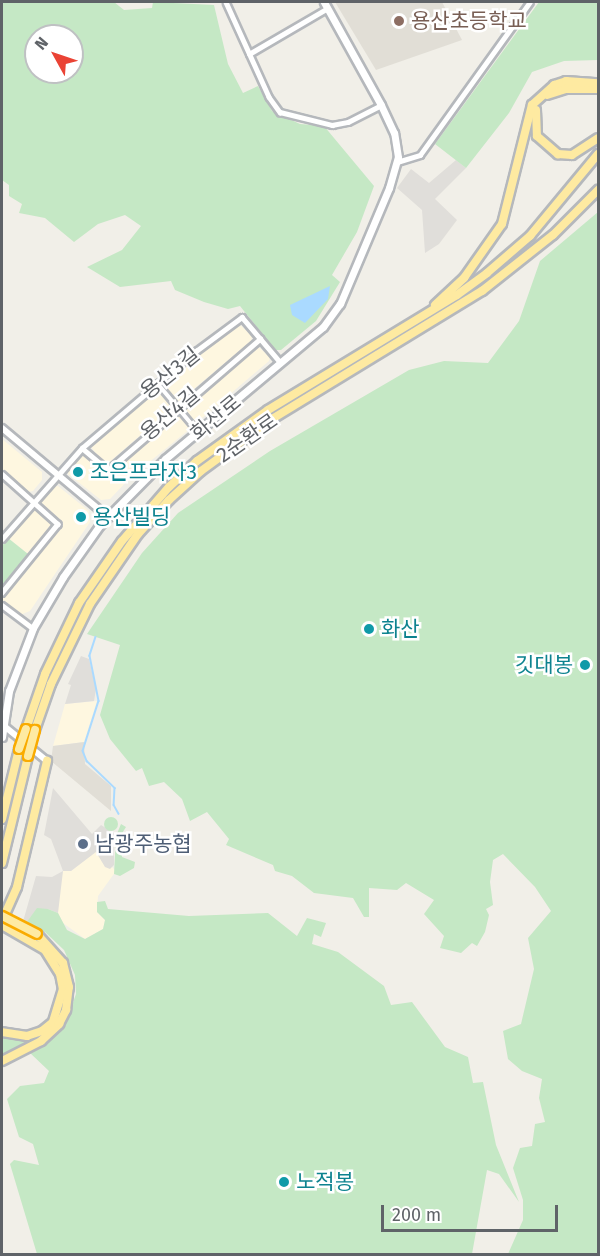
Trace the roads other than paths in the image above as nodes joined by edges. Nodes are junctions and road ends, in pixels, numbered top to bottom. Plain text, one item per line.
1 (226, 2) edge
2 (530, 2) edge
3 (326, 5) edge
4 (249, 54) junction
5 (598, 83) edge
6 (598, 89) edge
7 (381, 105) junction
8 (598, 138) edge
9 (598, 154) edge
10 (398, 162) junction
11 (598, 189) edge
12 (598, 195) edge
13 (580, 210) junction
14 (428, 313) junction
15 (260, 339) junction
16 (281, 363) junction
17 (156, 383) junction
18 (178, 408) junction
19 (2, 428) edge
20 (199, 433) junction
21 (82, 448) junction
22 (2, 474) edge
23 (57, 474) junction
24 (33, 501) junction
25 (107, 516) junction
26 (2, 538) edge
27 (2, 593) edge
28 (2, 605) edge
29 (33, 628) junction
30 (2, 724) edge
31 (2, 737) edge
32 (47, 761) joint
33 (15, 769) junction
34 (2, 807) edge
35 (2, 819) edge
36 (2, 863) edge
37 (2, 916) edge
38 (2, 923) edge
39 (35, 937) junction
40 (2, 1032) edge
41 (2, 1062) edge

1 - 4 street
2 - 10 street
3 - 4 street
3 - 7 main road
4 - 7 street
5 - 14 highway
6 - 8 highway
7 - 10 main road
9 - 14 highway, 2순환로
10 - 16 main road, 화산로
11 - 13 highway, 2순환로
12 - 13 highway
13 - 36 highway, 2순환로, bridge
14 - 33 highway, 2순환로, bridge
15 - 16 street, 용산3길
15 - 17 street, 용산3길
15 - 18 street, 용산4길
16 - 20 main road, 화산로
17 - 18 street
17 - 21 street, 용산3길
18 - 20 street
18 - 21 street, 용산4길
19 - 23 street
20 - 25 main road, 화산로
21 - 23 street, 용산3길
22 - 24 street
23 - 24 street, 용산3길
23 - 25 street
24 - 26 street, 용산3길
24 - 27 street
25 - 29 main road, 화산로
28 - 29 street
29 - 30 main road, 화산로
30 - 31 main road, 화산로
30 - 32 street
32 - 38 highway
33 - 34 highway
33 - 35 highway, 2순환로
37 - 39 highway, bridge
38 - 39 highway
39 - 40 highway
39 - 41 highway

